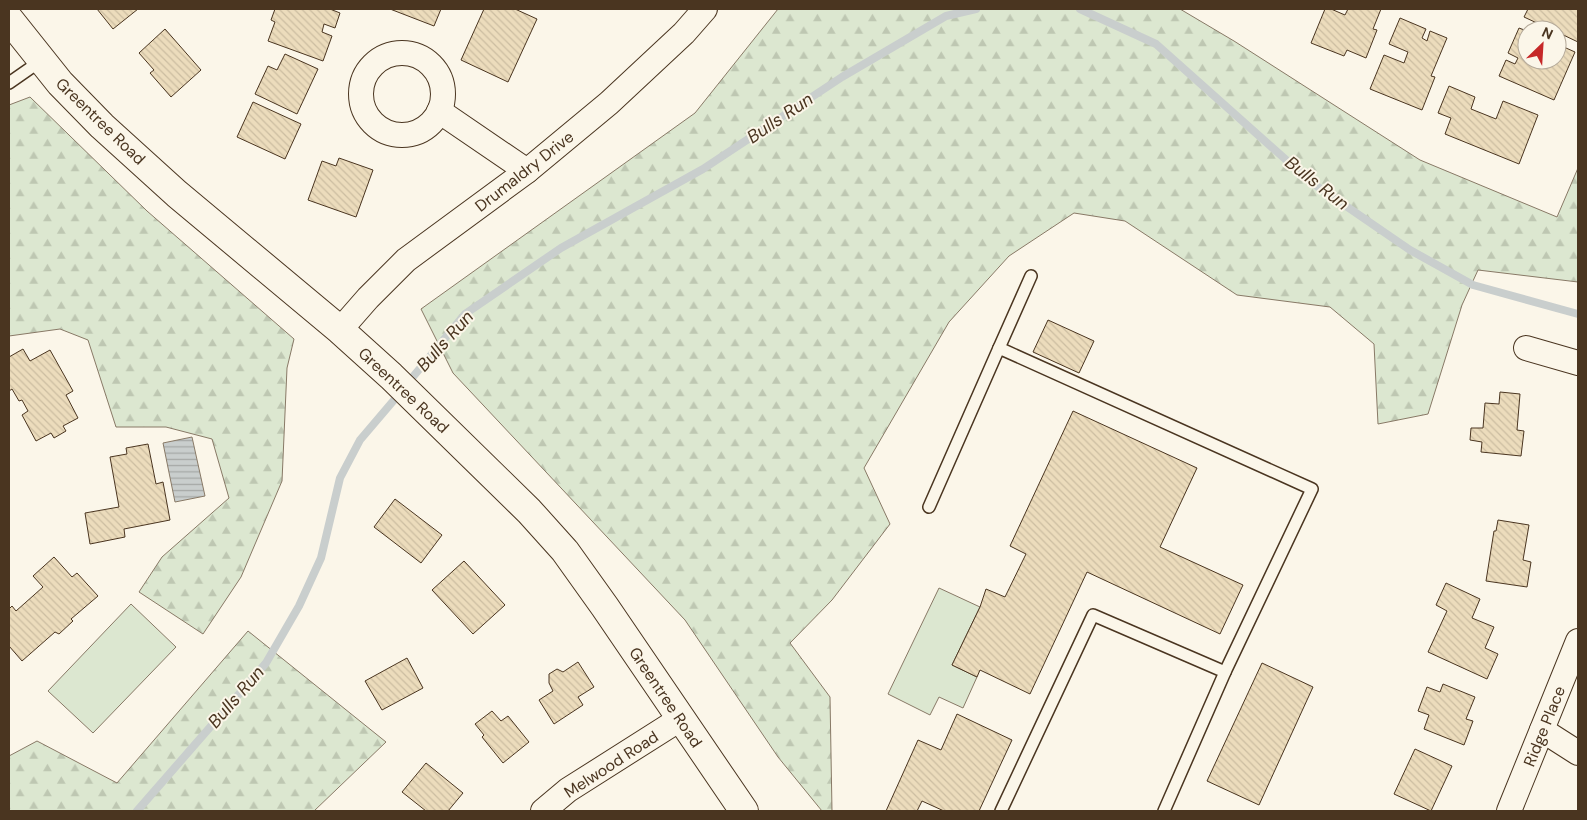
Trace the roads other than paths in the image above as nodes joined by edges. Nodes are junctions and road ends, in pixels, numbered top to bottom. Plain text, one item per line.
1 (705, 9) edge
2 (9, 19) edge
3 (42, 60) junction
4 (9, 83) edge
5 (439, 112) dead end
6 (528, 170) junction
7 (1031, 276) dead end
8 (340, 330) junction
9 (999, 348) junction
10 (1526, 348) dead end
11 (1578, 363) edge
12 (929, 507) dead end
13 (1578, 641) edge
14 (1225, 672) junction
15 (680, 719) junction
16 (1542, 730) junction
17 (1578, 753) edge
18 (543, 811) edge
19 (744, 811) edge
20 (1001, 811) edge
21 (1164, 811) edge
22 (1509, 811) edge

1 - 6 street, Drumaldry Drive
2 - 3 street, Greentree Road
3 - 4 lane
3 - 8 street, Greentree Road
5 - 6 street
6 - 8 street, Drumaldry Drive
7 - 9 lane
8 - 15 street, Greentree Road
9 - 12 lane
9 - 14 lane
10 - 11 street
13 - 16 street, Ridge Place
14 - 20 lane
14 - 21 lane
15 - 18 street, Melwood Road
15 - 19 street, Greentree Road
16 - 17 street
16 - 22 street, Ridge Place

